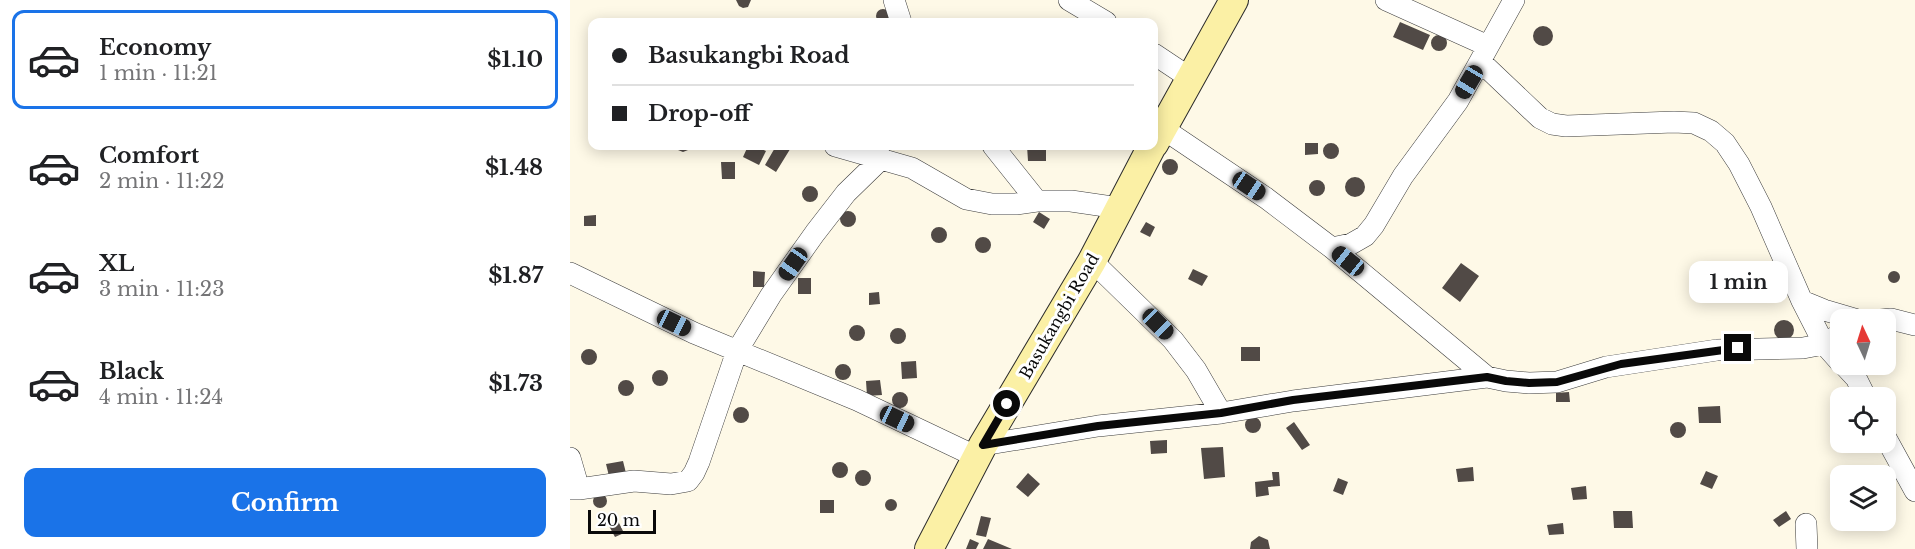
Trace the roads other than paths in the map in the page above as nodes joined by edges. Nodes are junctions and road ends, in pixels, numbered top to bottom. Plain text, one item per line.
1 (894, 0) edge
2 (1069, 0) edge
3 (1234, 0) edge
4 (1386, 0) edge
5 (1514, 0) edge
6 (900, 18) edge
7 (1100, 18) edge
8 (1484, 54) junction
9 (1158, 57) edge
10 (1190, 78) junction
11 (1158, 135) edge
12 (1158, 140) edge
13 (851, 150) edge
14 (996, 150) edge
15 (1150, 150) edge
16 (882, 158) junction
17 (1037, 201) junction
18 (1119, 208) junction
19 (1332, 248) junction
20 (1092, 261) junction
21 (570, 273) edge
22 (1802, 301) junction
23 (1830, 312) edge
24 (1896, 320) edge
25 (1915, 325) edge
26 (1830, 336) edge
27 (1830, 339) edge
28 (737, 351) junction
29 (1487, 377) junction
30 (1221, 413) junction
31 (980, 451) junction
32 (1894, 453) edge
33 (570, 458) edge
34 (574, 489) edge
35 (1915, 491) edge
36 (1806, 524) dead end
37 (929, 549) edge
38 (1807, 549) edge

1 - 6 street
2 - 7 street
3 - 10 street, Basukangbi Road
4 - 8 street
5 - 8 street
8 - 19 street
8 - 22 street
9 - 10 street
10 - 11 street, Basukangbi Road
12 - 19 street
13 - 16 street
14 - 17 street
15 - 18 street, Basukangbi Road
16 - 17 street
16 - 28 street
17 - 18 street
18 - 20 street, Basukangbi Road
19 - 29 street
20 - 30 street
20 - 31 street, Basukangbi Road
21 - 28 street
22 - 23 street
22 - 26 street
24 - 25 street
27 - 29 street
28 - 31 street
28 - 34 street
29 - 30 street
30 - 31 street
31 - 37 street, Basukangbi Road
32 - 35 street
33 - 34 street
36 - 38 street

